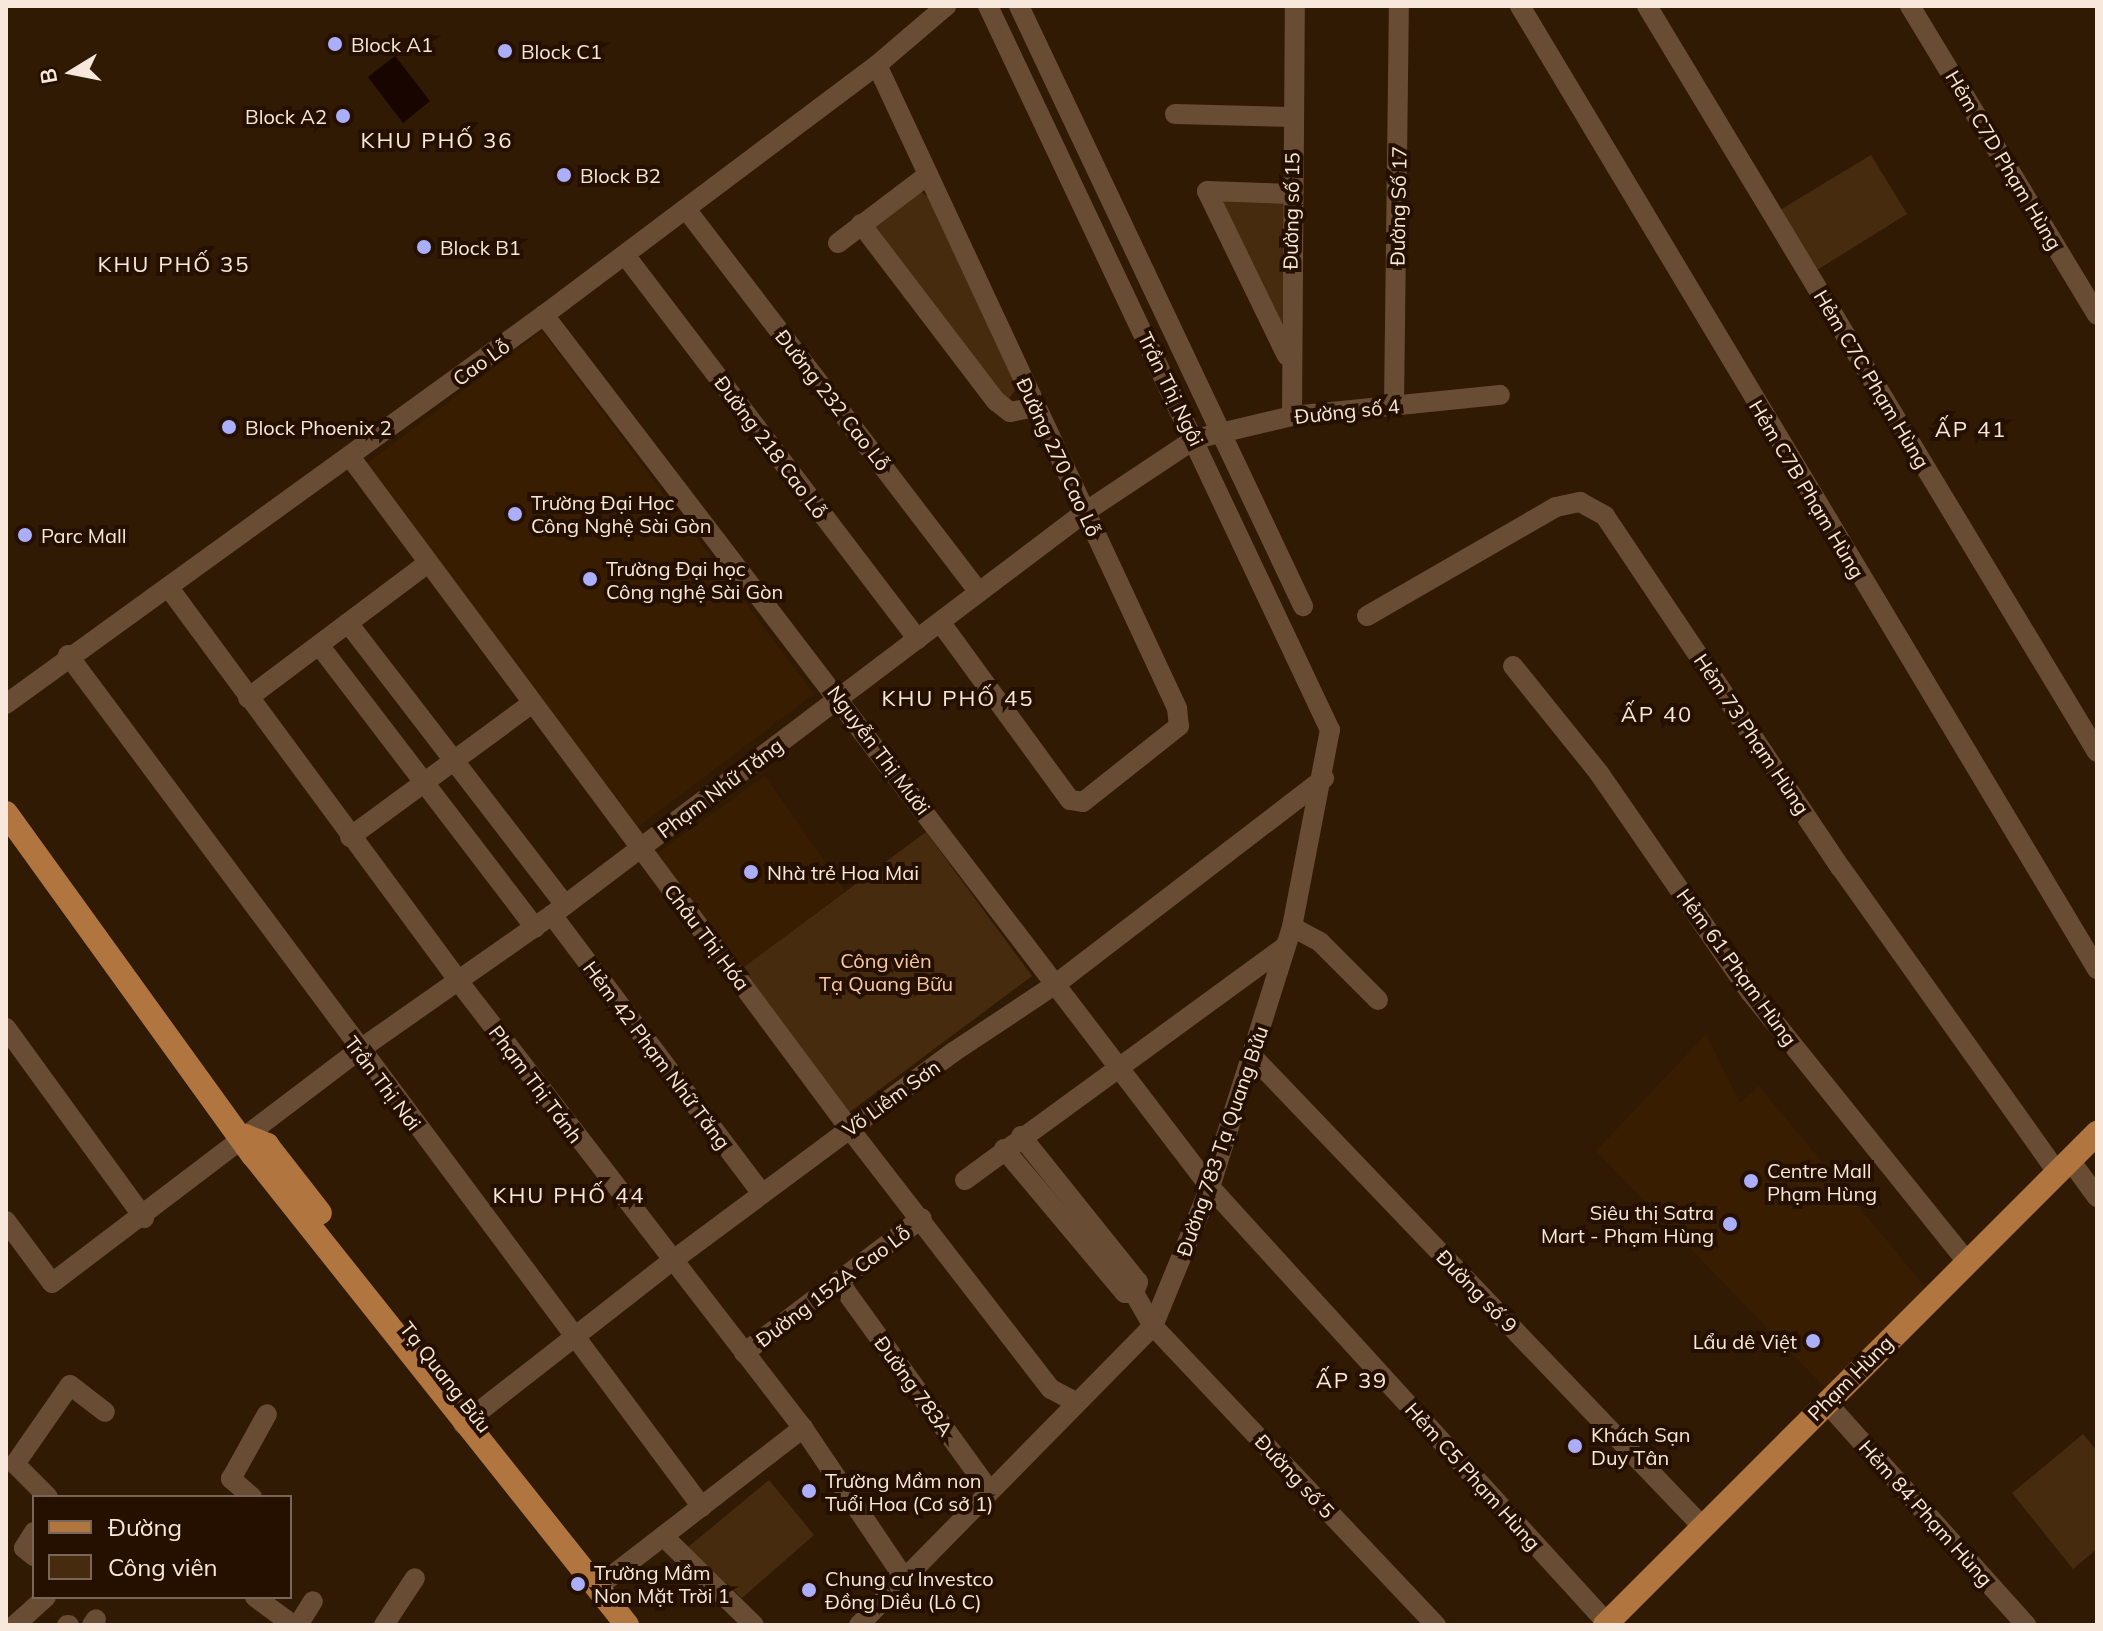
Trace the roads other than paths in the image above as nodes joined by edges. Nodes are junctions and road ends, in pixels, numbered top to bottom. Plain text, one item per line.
1 (946, 6) edge
2 (988, 6) edge
3 (1019, 6) edge
4 (1295, 6) edge
5 (1399, 6) edge
6 (1520, 6) edge
7 (1647, 6) edge
8 (1910, 6) edge
9 (877, 65) junction
10 (1175, 114) dead end
11 (1293, 117) junction
12 (928, 175) junction
13 (1291, 194) junction
14 (686, 209) junction
15 (861, 224) junction
16 (838, 243) dead end
17 (625, 255) junction
18 (544, 315) junction
19 (2097, 315) edge
20 (1289, 360) junction
21 (1500, 395) dead end
22 (1394, 406) junction
23 (1036, 407) junction
24 (1292, 416) junction
25 (1220, 433) junction
26 (1195, 439) junction
27 (351, 458) junction
28 (1085, 512) junction
29 (428, 563) junction
30 (169, 588) junction
31 (979, 592) junction
32 (1303, 606) dead end
33 (1367, 616) dead end
34 (940, 622) junction
35 (348, 623) junction
36 (918, 639) junction
37 (319, 645) junction
38 (68, 655) junction
39 (1513, 666) dead end
40 (840, 697) junction
41 (248, 698) junction
42 (6, 704) edge
43 (531, 704) junction
44 (2097, 752) edge
45 (454, 761) junction
46 (1324, 778) junction
47 (424, 783) junction
48 (6, 813) edge
49 (350, 837) junction
50 (641, 848) junction
51 (558, 910) junction
52 (535, 928) junction
53 (1289, 937) junction
54 (2097, 969) edge
55 (459, 982) junction
56 (1056, 984) junction
57 (1378, 1000) dead end
58 (6, 1028) edge
59 (359, 1050) junction
60 (1252, 1056) junction
61 (1118, 1065) junction
62 (849, 1128) junction
63 (2097, 1133) edge
64 (245, 1136) junction
65 (1021, 1136) junction
66 (1004, 1149) junction
67 (2064, 1166) junction
68 (965, 1180) dead end
69 (1210, 1187) junction
70 (762, 1194) junction
71 (2097, 1197) edge
72 (144, 1218) junction
73 (922, 1218) junction
74 (6, 1221) edge
75 (672, 1261) junction
76 (1967, 1262) junction
77 (839, 1282) junction
78 (1134, 1293) junction
79 (1153, 1326) junction
80 (574, 1337) junction
81 (744, 1353) junction
82 (1075, 1402) junction
83 (1826, 1402) junction
84 (105, 1412) dead end
85 (267, 1414) dead end
86 (469, 1419) junction
87 (803, 1428) junction
88 (989, 1490) junction
89 (46, 1495) edge
90 (250, 1495) edge
91 (702, 1507) junction
92 (1702, 1526) junction
93 (32, 1535) edge
94 (663, 1536) junction
95 (32, 1554) edge
96 (415, 1578) dead end
97 (904, 1578) junction
98 (600, 1584) junction
99 (44, 1599) edge
100 (258, 1599) edge
101 (313, 1601) dead end
102 (18, 1624) edge
103 (1606, 1624) edge
104 (295, 1625) edge
105 (384, 1625) edge
106 (627, 1625) edge
107 (643, 1625) edge
108 (754, 1625) edge
109 (859, 1625) edge
110 (1436, 1625) edge
111 (2026, 1625) edge

1 - 9 street, Cao Lỗ
2 - 26 street, Trần Thị Ngôi
3 - 25 street, Trần Thị Ngôi
4 - 11 street, Đường số 15
5 - 22 street, Đường Số 17
6 - 54 street, Hẻm C7B Phạm Hùng
7 - 44 street, Hẻm C7C Phạm Hùng
8 - 19 street, Hẻm C7D Phạm Hùng
9 - 12 street, Đường 270 Cao Lỗ
9 - 14 street, Cao Lỗ
10 - 11 street
11 - 13 street, Đường số 15
12 - 15 street
12 - 23 street, Đường 270 Cao Lỗ
13 - 20 street, Đường số 15
13 - 20 street
14 - 17 street, Cao Lỗ
14 - 31 street, Đường 232 Cao Lỗ
15 - 16 street
15 - 23 street
17 - 18 street, Cao Lỗ
17 - 36 street, Đường 218 Cao Lỗ
18 - 27 street, Cao Lỗ
18 - 40 street, Nguyễn Thị Mười
20 - 24 street, Đường số 15
21 - 22 street, Đường số 4
22 - 24 street, Đường số 4
23 - 28 street, Đường 270 Cao Lỗ
24 - 25 street, Đường số 4
25 - 26 street, Đường số 4
25 - 32 street, Trần Thị Ngôi
26 - 28 street, Phạm Nhữ Tăng
26 - 46 street, Trần Thị Ngôi
27 - 29 street, Châu Thị Hóa
27 - 30 street, Cao Lỗ
28 - 31 street, Phạm Nhữ Tăng
28 - 34 street, Đường 270 Cao Lỗ
29 - 35 street
29 - 43 street, Châu Thị Hóa
30 - 38 street, Cao Lỗ
30 - 41 street, Phạm Thị Tánh
31 - 34 street, Phạm Nhữ Tăng
33 - 67 street, Hẻm 73 Phạm Hùng
34 - 36 street, Phạm Nhữ Tăng
35 - 37 street
35 - 45 street, Hẻm 42 Phạm Nhữ Tăng
36 - 40 street, Phạm Nhữ Tăng
37 - 41 street
37 - 47 street
38 - 42 street, Cao Lỗ
38 - 59 street, Trần Thị Nơi
39 - 76 street, Hẻm 61 Phạm Hùng
40 - 50 street, Phạm Nhữ Tăng
40 - 56 street, Nguyễn Thị Mười
41 - 49 street, Phạm Thị Tánh
43 - 45 street
43 - 50 street, Châu Thị Hóa
45 - 47 street
45 - 51 street, Hẻm 42 Phạm Nhữ Tăng
46 - 53 street, Đường 783 Tạ Quang Bửu
46 - 56 street, Võ Liêm Sơn
47 - 49 street
47 - 52 street
48 - 64 main road, Tạ Quang Bửu
49 - 55 street, Phạm Thị Tánh
50 - 51 street, Phạm Nhữ Tăng
50 - 62 street, Châu Thị Hóa
51 - 52 street, Phạm Nhữ Tăng
51 - 70 street, Hẻm 42 Phạm Nhữ Tăng
52 - 55 street, Phạm Nhữ Tăng
53 - 57 street
53 - 60 street, Đường 783 Tạ Quang Bửu
53 - 61 street
55 - 59 street, Phạm Nhữ Tăng
55 - 75 street, Phạm Thị Tánh
56 - 61 street, Nguyễn Thị Mười
56 - 62 street, Võ Liêm Sơn
58 - 72 street
59 - 64 street, Phạm Nhữ Tăng
59 - 80 street, Trần Thị Nơi
60 - 69 street, Đường 783 Tạ Quang Bửu
60 - 92 street, Đường số 9
61 - 65 street
61 - 69 street, Nguyễn Thị Mười
62 - 70 street, Võ Liêm Sơn
62 - 73 street, Châu Thị Hóa
63 - 67 main road, Phạm Hùng
64 - 72 street, Phạm Nhữ Tăng
64 - 86 main road, Tạ Quang Bửu
65 - 66 street
65 - 78 street
66 - 68 street
66 - 78 street
67 - 71 street, Hẻm 73 Phạm Hùng
67 - 76 main road, Phạm Hùng
69 - 79 street, Đường 783 Tạ Quang Bửu
69 - 103 street, Hẻm C5 Phạm Hùng
70 - 75 street, Võ Liêm Sơn
72 - 74 street, Phạm Nhữ Tăng
73 - 77 street, Đường 152A Cao Lỗ
73 - 82 street, Châu Thị Hóa
75 - 80 street, Võ Liêm Sơn
75 - 81 street, Phạm Thị Tánh
76 - 83 main road, Phạm Hùng
77 - 81 street, Đường 152A Cao Lỗ
77 - 88 street, Đường 783A
78 - 79 street, Đường số 5
79 - 82 street, Đường 783 Tạ Quang Bửu
79 - 110 street, Đường số 5
80 - 86 street, Võ Liêm Sơn
80 - 91 street, Trần Thị Nơi
81 - 87 street, Phạm Thị Tánh
82 - 88 street, Đường 783 Tạ Quang Bửu
83 - 92 main road, Phạm Hùng
83 - 111 street, Hẻm 84 Phạm Hùng
84 - 89 street
85 - 90 street
86 - 98 main road, Tạ Quang Bửu
87 - 91 street
87 - 97 street, Phạm Thị Tánh
88 - 97 street, Đường 783 Tạ Quang Bửu
91 - 94 street
92 - 103 main road, Phạm Hùng
93 - 95 street
94 - 98 street
94 - 108 street
96 - 105 street
97 - 109 street, Đường 783 Tạ Quang Bửu
98 - 106 main road, Tạ Quang Bửu
98 - 107 main road, Tạ Quang Bửu
99 - 102 street
100 - 104 street
101 - 104 street

